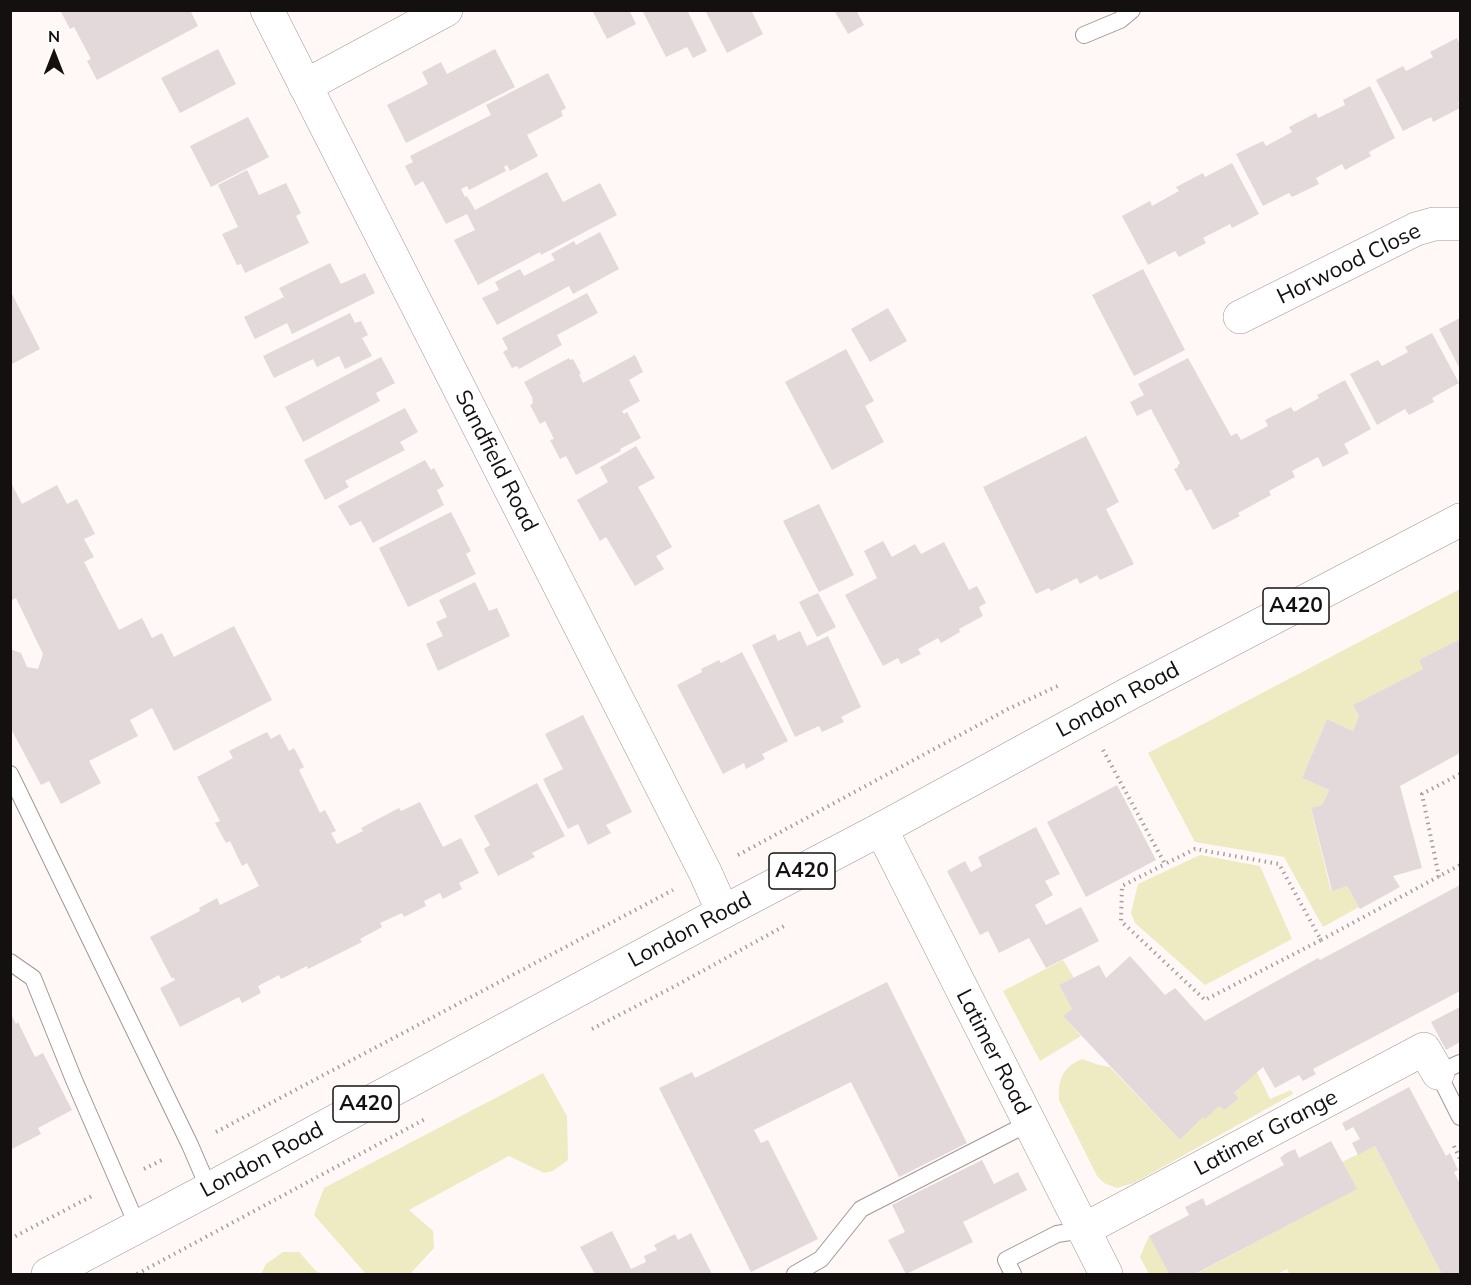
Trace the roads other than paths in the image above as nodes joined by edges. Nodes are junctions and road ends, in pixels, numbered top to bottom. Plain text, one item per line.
1 (267, 10) edge
2 (446, 10) edge
3 (1132, 10) edge
4 (1084, 35) dead end
5 (305, 86) junction
6 (1461, 224) edge
7 (1240, 316) dead end
8 (1461, 520) edge
9 (10, 774) edge
10 (881, 829) junction
11 (723, 912) junction
12 (10, 962) edge
13 (1449, 1068) edge
14 (1461, 1117) edge
15 (1029, 1123) junction
16 (209, 1189) junction
17 (138, 1227) junction
18 (1083, 1230) junction
19 (48, 1275) edge
20 (795, 1275) edge
21 (1013, 1275) edge
22 (1106, 1275) edge

1 - 5 street, Sandfield Road
2 - 5 street
3 - 4 lane
5 - 11 street, Sandfield Road
6 - 7 street, Horwood Close
8 - 10 street, London Road / A420
9 - 16 lane
10 - 11 street, London Road / A420
10 - 15 street, Latimer Road
11 - 16 street, London Road / A420
12 - 17 lane
13 - 14 lane
13 - 18 street, Latimer Grange
15 - 18 street, Latimer Road
15 - 20 lane
16 - 17 street, London Road / A420
17 - 19 street, London Road / A420
18 - 21 lane
18 - 22 street, Latimer Road

